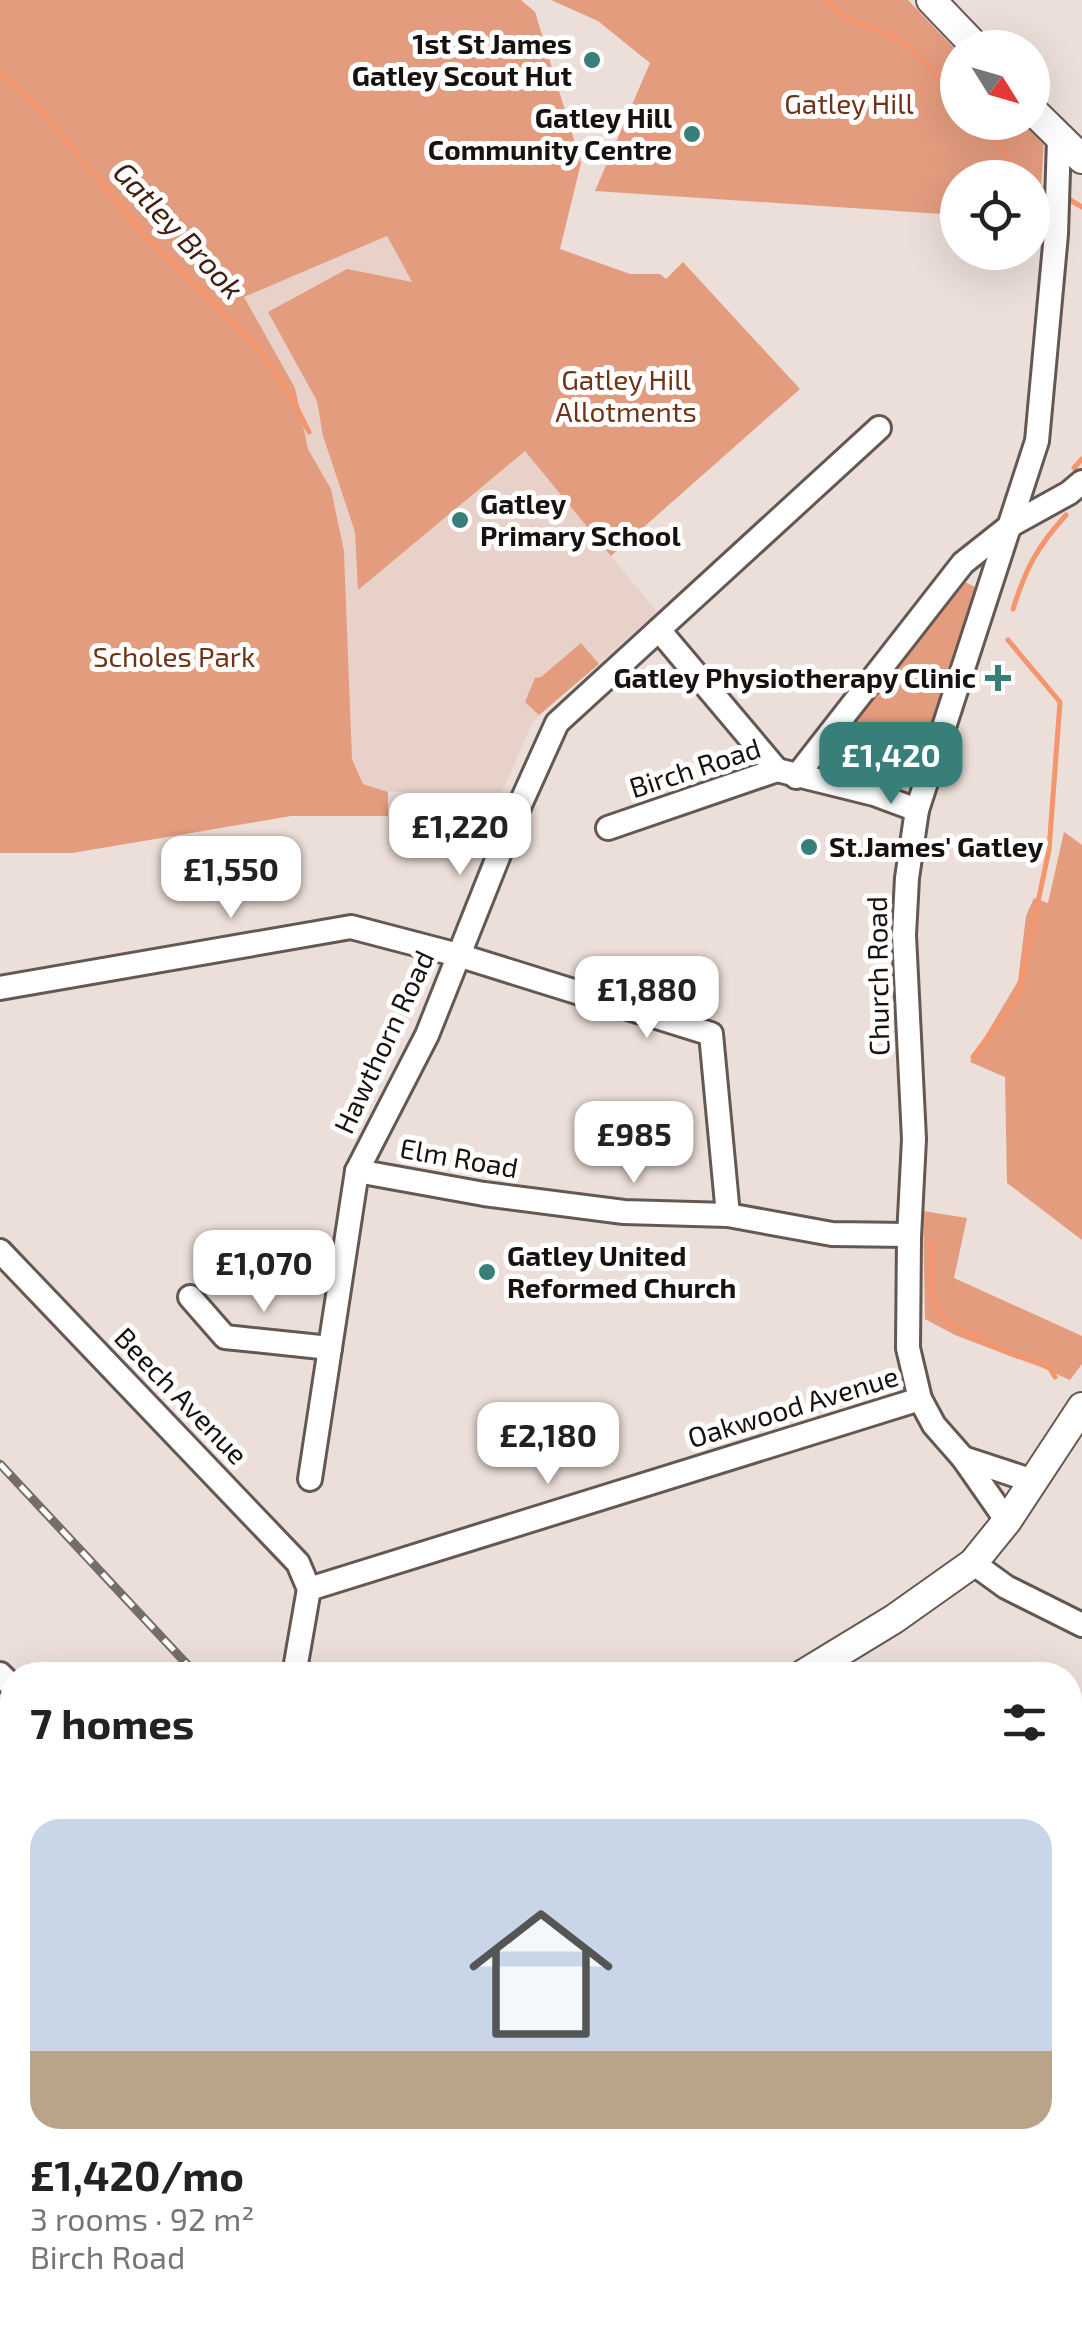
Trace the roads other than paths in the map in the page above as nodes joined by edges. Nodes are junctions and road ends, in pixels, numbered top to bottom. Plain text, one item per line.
1 (931, 0) edge
2 (960, 30) edge
3 (1050, 129) edge
4 (1058, 138) junction
5 (1082, 160) edge
6 (879, 428) dead end
7 (1082, 482) edge
8 (1010, 524) junction
9 (660, 630) junction
10 (786, 773) junction
11 (917, 810) junction
12 (608, 828) dead end
13 (458, 955) junction
14 (0, 988) edge
15 (357, 1171) junction
16 (728, 1215) junction
17 (909, 1234) junction
18 (0, 1251) edge
19 (190, 1296) dead end
20 (330, 1348) junction
21 (920, 1400) junction
22 (1082, 1407) edge
23 (963, 1458) junction
24 (310, 1478) dead end
25 (1033, 1481) junction
26 (1006, 1521) junction
27 (974, 1564) junction
28 (309, 1589) junction
29 (1082, 1624) edge
30 (296, 1662) edge
31 (823, 1662) edge

1 - 2 main road
3 - 4 main road
4 - 5 main road
4 - 8 street, Church Road
6 - 9 street, Hawthorn Road
7 - 8 street
8 - 10 street
8 - 11 street, Church Road
9 - 10 street
9 - 13 street, Hawthorn Road
10 - 11 street, Birch Road
10 - 12 street, Birch Road
11 - 17 street, Church Road
13 - 14 street
13 - 15 street, Hawthorn Road
13 - 16 street
15 - 16 street, Elm Road
15 - 20 street, Hawthorn Road
16 - 17 street, Elm Road
17 - 21 street, Church Road
18 - 28 street, Beech Avenue
19 - 20 street
20 - 24 street, Hawthorn Road
21 - 23 street, Church Road
21 - 28 street, Oakwood Avenue
22 - 25 main road
23 - 25 street
23 - 26 street, Church Road
25 - 26 main road
26 - 27 main road
27 - 29 street
27 - 31 main road
28 - 30 street

